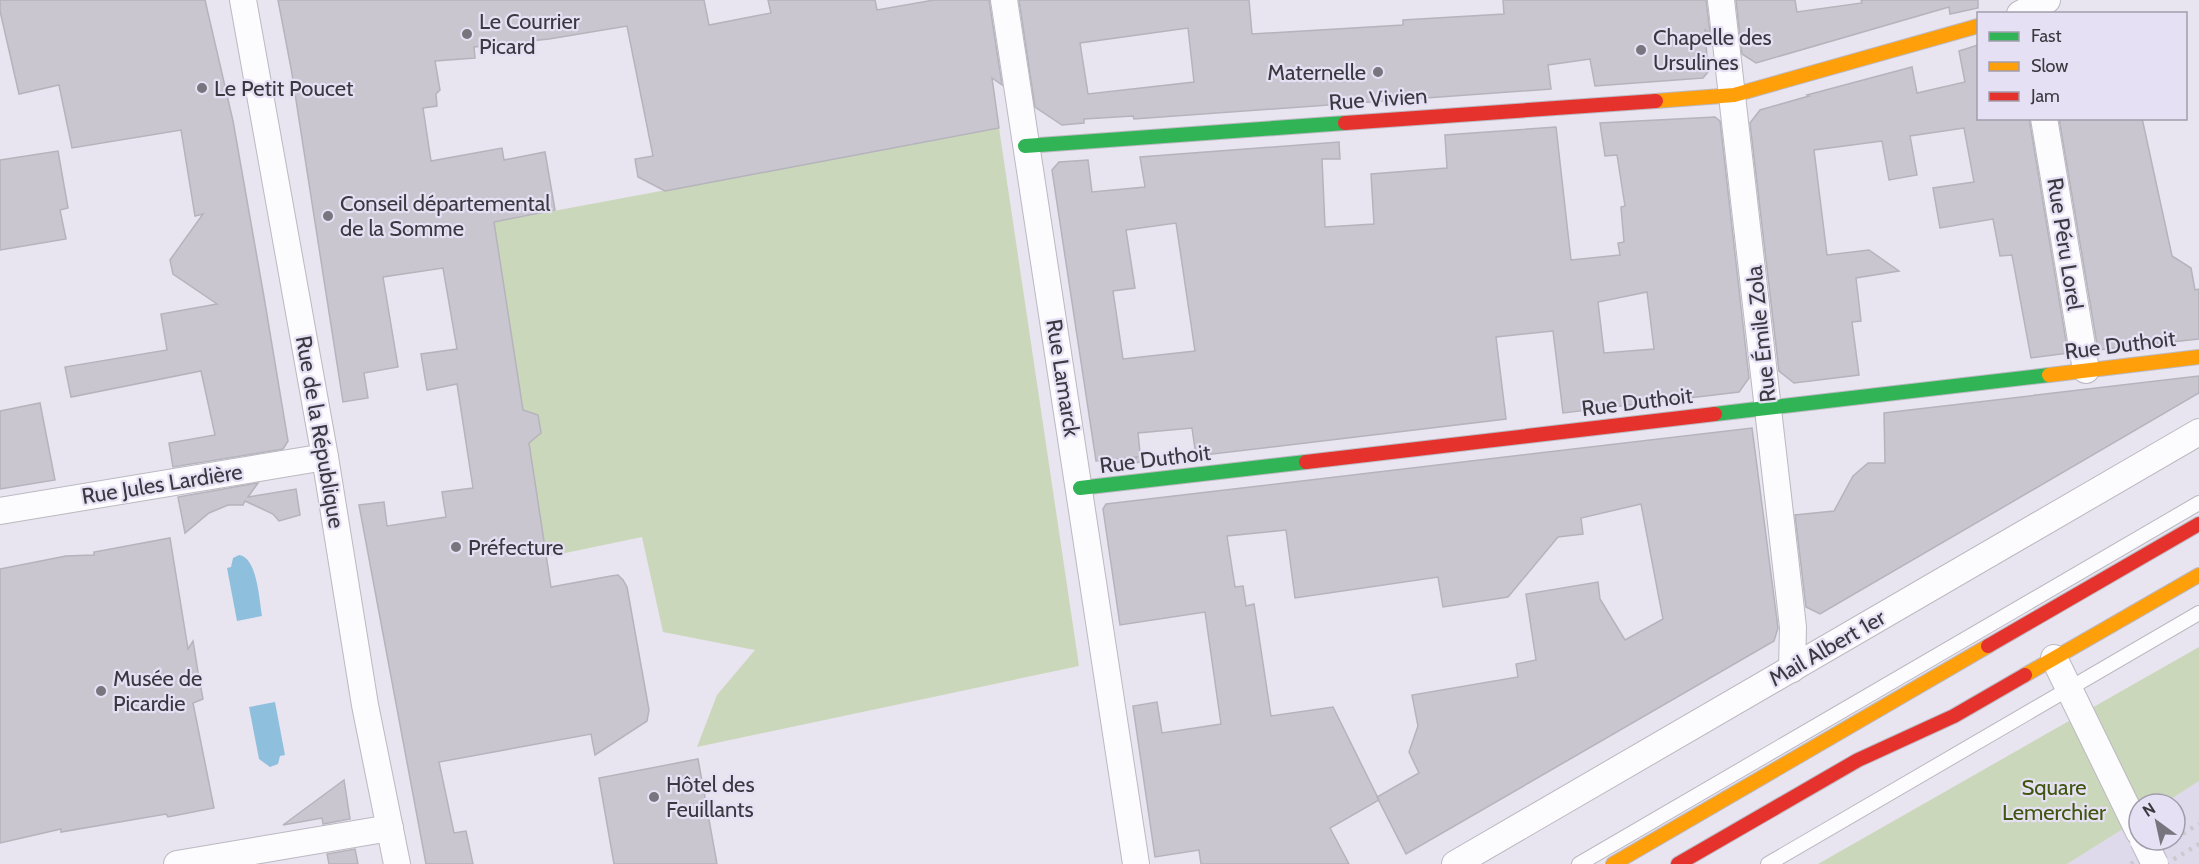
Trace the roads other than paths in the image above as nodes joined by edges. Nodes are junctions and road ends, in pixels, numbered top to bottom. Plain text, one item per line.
1 (243, 0) edge
2 (1004, 0) edge
3 (1721, 0) edge
4 (2047, 0) edge
5 (2022, 12) edge
6 (1977, 27) edge
7 (1734, 95) junction
8 (2044, 120) edge
9 (1025, 146) junction
10 (2199, 357) edge
11 (2086, 370) junction
12 (1770, 408) junction
13 (2199, 432) edge
14 (325, 457) junction
15 (1080, 488) junction
16 (2199, 503) edge
17 (0, 511) edge
18 (2199, 524) edge
19 (2199, 574) edge
20 (2199, 613) edge
21 (2054, 658) junction
22 (1792, 669) junction
23 (2074, 699) junction
24 (2127, 807) edge
25 (390, 828) junction
26 (177, 864) edge
27 (397, 864) edge
28 (1136, 864) edge
29 (1455, 864) edge
30 (1579, 864) edge
31 (1613, 864) edge
32 (1678, 864) edge
33 (1768, 864) edge

1 - 14 street, Rue de la République
2 - 9 street, Rue Lamarck
3 - 7 street, Rue Émile Zola
4 - 5 street
6 - 7 street, Rue Vivien
7 - 9 street, Rue Vivien
7 - 12 street, Rue Émile Zola
8 - 11 street, Rue Péru Lorel
9 - 15 street, Rue Lamarck
10 - 11 street, Rue Duthoit
11 - 12 street, Rue Duthoit
12 - 15 street, Rue Duthoit
12 - 22 street, Rue Émile Zola
13 - 22 street, Mail Albert 1er
14 - 17 street, Rue Jules Lardière
14 - 25 street, Rue de la République
15 - 28 street, Rue Lamarck
16 - 30 lane
18 - 31 street
19 - 21 street
20 - 23 lane
21 - 23 street
21 - 32 street
22 - 29 street, Mail Albert 1er
23 - 24 street
23 - 33 lane
25 - 26 street
25 - 27 street, Rue de la République

